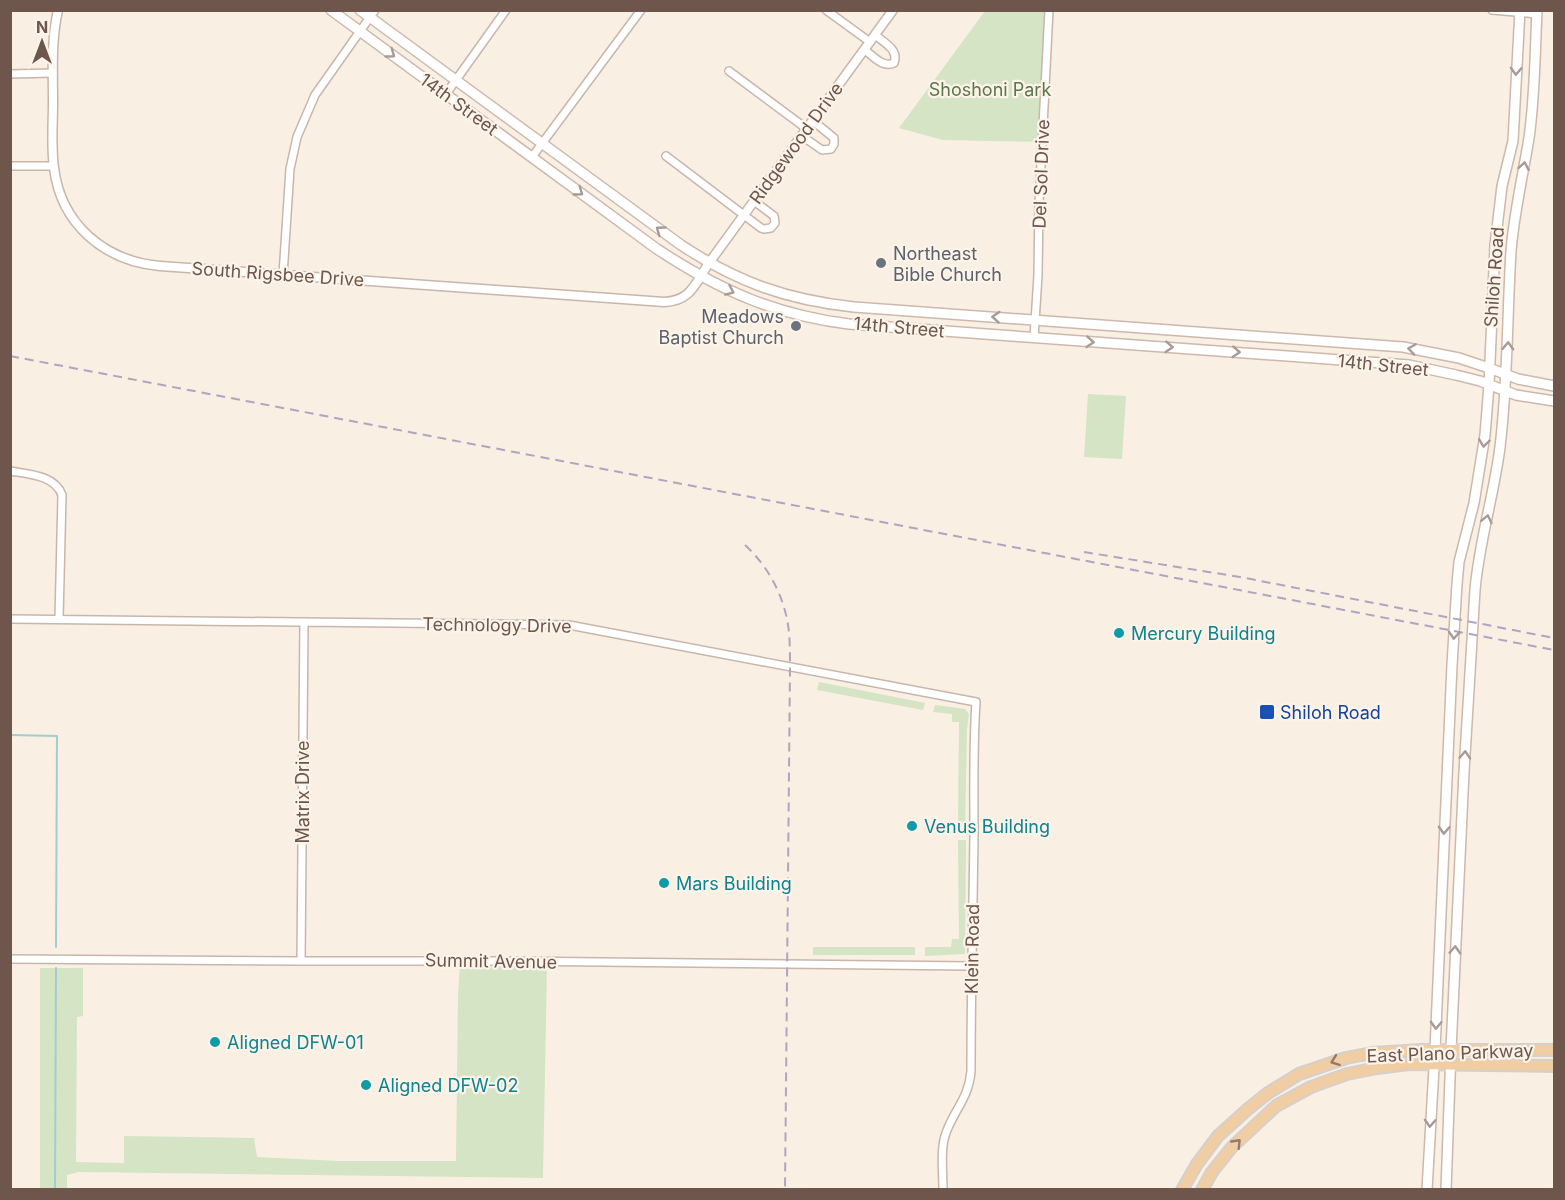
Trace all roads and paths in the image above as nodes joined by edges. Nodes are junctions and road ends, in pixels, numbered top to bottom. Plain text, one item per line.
1 (58, 10) edge
2 (331, 10) edge
3 (360, 10) edge
4 (506, 10) edge
5 (641, 10) edge
6 (826, 10) edge
7 (893, 10) edge
8 (1049, 10) edge
9 (1492, 10) edge
10 (1520, 12) edge
11 (1537, 13) edge
12 (372, 14) edge
13 (360, 31) junction
14 (870, 42) junction
15 (729, 71) dead end
16 (53, 73) junction
17 (10, 74) edge
18 (456, 81) junction
19 (446, 94) junction
20 (813, 121) junction
21 (804, 133) junction
22 (542, 143) junction
23 (666, 156) dead end
24 (532, 157) junction
25 (10, 166) edge
26 (53, 166) junction
27 (754, 201) junction
28 (744, 215) junction
29 (1495, 245) junction
30 (1512, 248) junction
31 (709, 263) junction
32 (283, 275) junction
33 (700, 276) junction
34 (791, 297) junction
35 (788, 312) junction
36 (921, 312) junction
37 (1035, 320) junction
38 (920, 329) junction
39 (1192, 331) junction
40 (1034, 338) junction
41 (1323, 341) junction
42 (1191, 349) junction
43 (1322, 358) junction
44 (1489, 368) junction
45 (1507, 375) junction
46 (1489, 385) junction
47 (1554, 386) edge
48 (1505, 392) junction
49 (1554, 401) edge
50 (10, 471) edge
51 (1462, 548) junction
52 (1480, 552) junction
53 (10, 619) edge
54 (59, 620) junction
55 (304, 622) junction
56 (976, 702) joint
57 (1440, 902) junction
58 (1458, 903) junction
59 (10, 959) edge
60 (301, 962) junction
61 (971, 966) junction
62 (1435, 1050) junction
63 (1451, 1050) junction
64 (1554, 1050) edge
65 (1433, 1065) junction
66 (1450, 1065) junction
67 (1554, 1066) edge
68 (1268, 1093) junction
69 (1276, 1106) junction
70 (943, 1190) edge
71 (1182, 1190) edge
72 (1202, 1190) edge
73 (1427, 1190) edge
74 (1446, 1190) edge

1 - 16 street, South Rigsbee Drive
2 - 13 main road, 14th Street
3 - 12 main road, 14th Street
4 - 18 street
5 - 22 street
6 - 14 street
7 - 14 street, Ridgewood Drive
8 - 37 street, Del Sol Drive
9 - 10 street
10 - 11 street
10 -> 29 main road, Shiloh Road
30 -> 11 main road, Shiloh Road
12 - 13 street
12 - 18 main road, 14th Street
13 -> 19 main road, 14th Street
13 - 32 street
14 - 20 street, Ridgewood Drive
15 - 21 street
16 - 17 street
16 - 26 street, South Rigsbee Drive
18 - 19 street
18 - 22 main road, 14th Street
19 - 24 main road, 14th Street
20 - 21 street, Ridgewood Drive
20 - 21 street
21 - 27 street, Ridgewood Drive
22 - 24 street
31 -> 22 main road, 14th Street
23 - 28 street
24 -> 33 main road, 14th Street
25 - 26 street
26 - 32 street, South Rigsbee Drive
27 - 28 street, Ridgewood Drive
27 - 28 street
28 - 31 street, Ridgewood Drive
29 - 30 main road
29 - 44 main road, Shiloh Road
45 -> 30 main road, Shiloh Road
31 - 33 street, Ridgewood Drive
31 - 34 main road, 14th Street
32 - 33 street, South Rigsbee Drive
33 -> 35 main road, 14th Street
34 - 35 main road
34 - 36 main road, 14th Street
35 - 38 main road, 14th Street
37 -> 36 main road, 14th Street
36 - 38 main road
37 - 39 main road, 14th Street
37 - 40 street, Del Sol Drive
38 - 40 main road, 14th Street
39 - 41 main road, 14th Street
39 - 42 main road
40 -> 42 main road, 14th Street
41 - 43 main road
44 -> 41 main road, 14th Street
42 -> 43 main road, 14th Street
43 - 46 main road, 14th Street
44 - 45 main road, 14th Street
44 - 46 main road, Shiloh Road
45 - 47 main road, 14th Street
45 - 48 main road, Shiloh Road
46 - 48 main road, 14th Street
46 -> 51 main road, Shiloh Road
48 - 49 main road, 14th Street
52 -> 48 main road, Shiloh Road
50 - 54 street
51 - 52 main road
51 -> 57 main road, Shiloh Road
58 -> 52 main road, Shiloh Road
53 - 54 street, Technology Drive
54 - 55 street, Technology Drive
55 - 56 street, Technology Drive
55 - 60 street, Matrix Drive
56 - 61 street, Klein Road
57 - 58 main road
57 -> 62 main road, Shiloh Road
63 -> 58 main road, Shiloh Road
59 - 60 street, Summit Avenue
60 - 61 street, Summit Avenue
61 - 70 street, Klein Road
62 - 63 main road, East Plano Parkway
62 - 65 main road, Shiloh Road
62 -> 68 main road, East Plano Parkway
63 - 64 main road, East Plano Parkway
63 - 66 main road, Shiloh Road
65 - 66 main road, East Plano Parkway
65 - 69 main road, East Plano Parkway
65 -> 73 main road, Shiloh Road
66 - 67 main road, East Plano Parkway
66 - 74 main road, Shiloh Road
68 - 69 main road
68 - 71 main road, East Plano Parkway
72 -> 69 main road, East Plano Parkway

